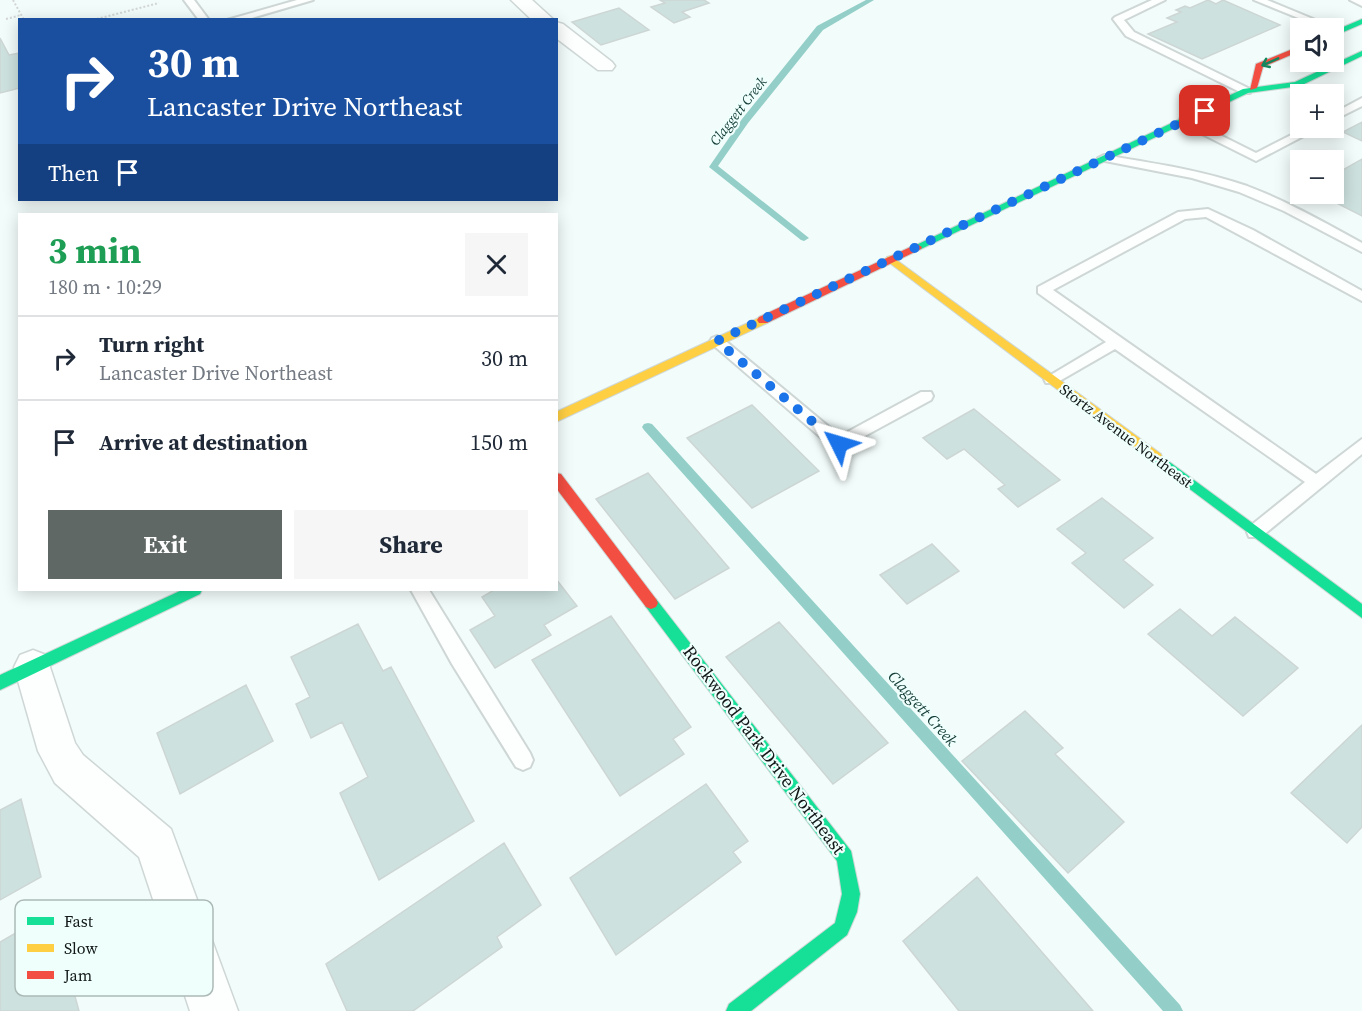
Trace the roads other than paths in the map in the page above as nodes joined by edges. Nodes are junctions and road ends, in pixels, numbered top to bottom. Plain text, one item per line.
1 (189, 0) edge
2 (308, 0) edge
3 (1160, 0) edge
4 (1259, 0) edge
5 (1354, 0) edge
6 (1362, 3) edge
7 (202, 18) edge
8 (240, 18) edge
9 (1303, 18) edge
10 (1362, 21) edge
11 (1344, 27) edge
12 (558, 30) edge
13 (1290, 52) edge
14 (1362, 53) edge
15 (605, 66) dead end
16 (1250, 89) junction
17 (1362, 101) edge
18 (1344, 111) edge
19 (1184, 121) junction
20 (1294, 138) edge
21 (1104, 158) junction
22 (1362, 248) edge
23 (891, 259) junction
24 (1362, 297) edge
25 (717, 341) junction
26 (1116, 342) junction
27 (1051, 379) junction
28 (926, 396) dead end
29 (558, 417) edge
30 (1362, 445) edge
31 (558, 481) edge
32 (1316, 482) junction
33 (1255, 532) junction
34 (193, 591) edge
35 (421, 591) edge
36 (1362, 612) edge
37 (17, 675) edge
38 (524, 760) dead end
39 (175, 900) edge
40 (209, 996) edge
41 (214, 1011) edge
42 (736, 1011) edge

1 - 7 lane
2 - 8 lane
3 - 16 lane
4 - 9 lane
5 - 6 lane
10 - 11 main road
12 - 15 street
13 -> 16 main road
14 - 16 main road
16 - 19 main road
17 - 18 lane
19 - 20 lane
19 - 21 main road
21 - 22 lane
21 - 23 main road
23 - 25 main road
23 - 27 main road, Stortz Avenue Northeast
24 - 26 lane
25 - 28 lane
25 - 29 main road
26 - 27 lane
26 - 32 lane
27 - 33 main road, Stortz Avenue Northeast
30 - 32 lane
31 - 42 main road, Rockwood Park Drive Northeast
32 - 33 lane
33 - 36 main road, Stortz Avenue Northeast
34 - 37 main road
35 - 38 lane
37 - 39 street
40 - 41 street

